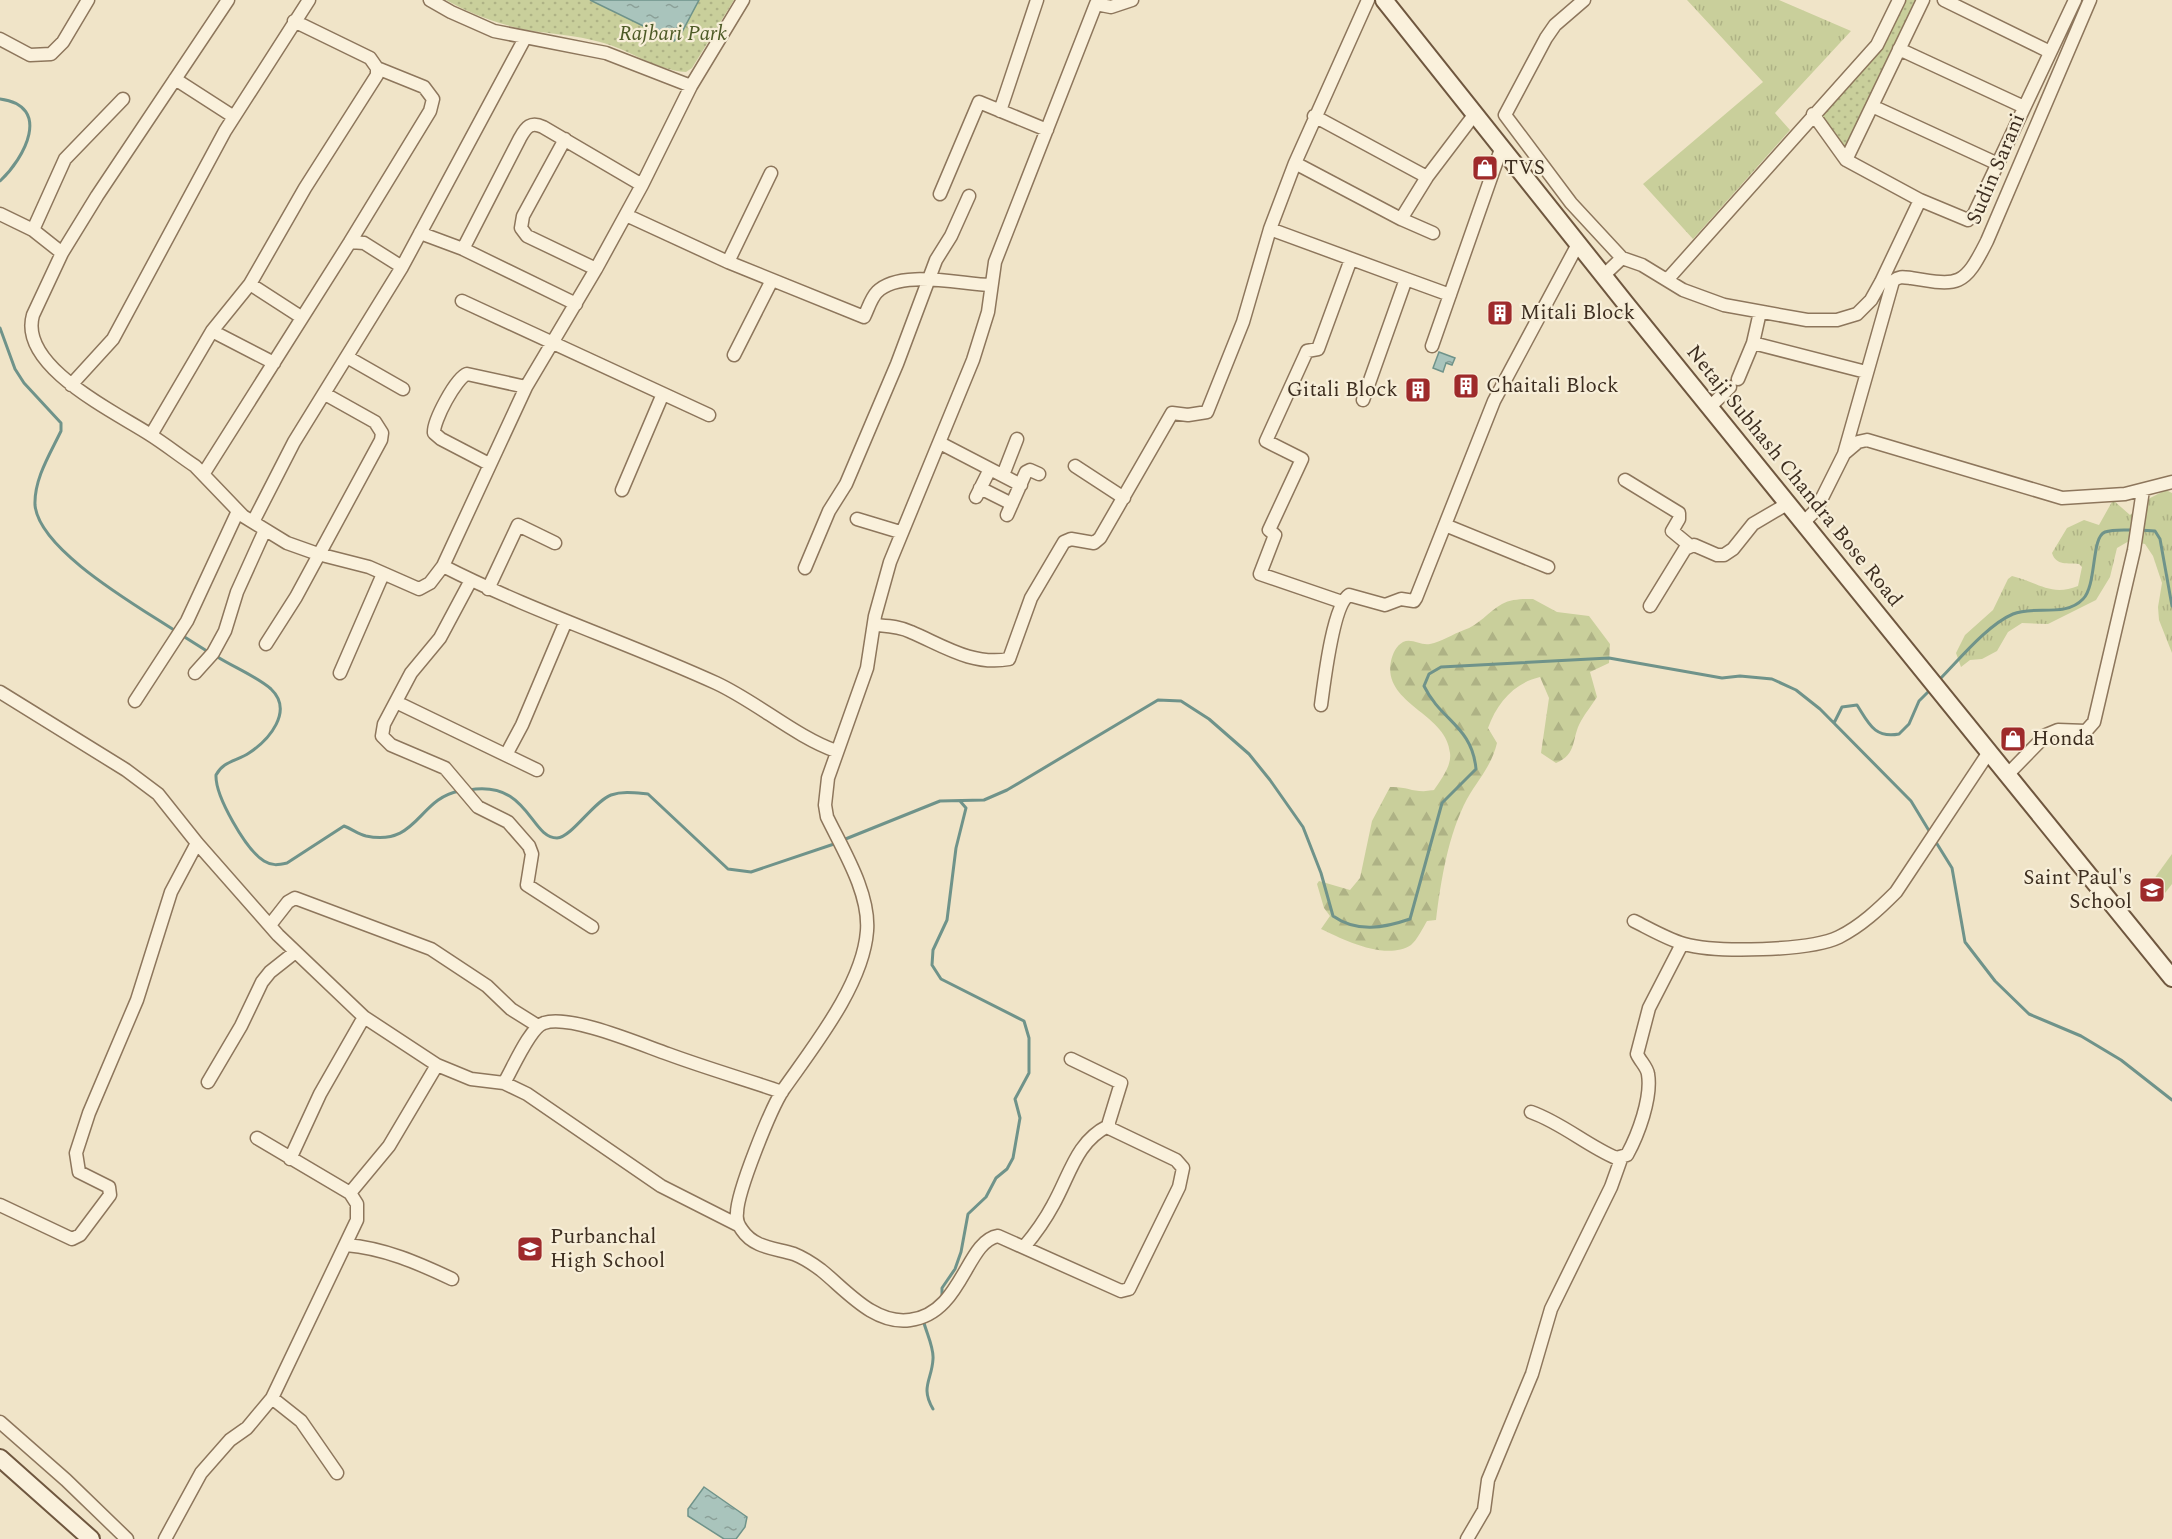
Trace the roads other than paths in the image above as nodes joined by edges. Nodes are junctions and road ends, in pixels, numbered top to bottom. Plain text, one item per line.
1 (88, 0) edge
2 (228, 0) edge
3 (309, 0) edge
4 (430, 0) edge
5 (743, 0) edge
6 (1038, 0) edge
7 (1132, 0) edge
8 (1368, 0) edge
9 (1384, 0) edge
10 (1584, 0) edge
11 (1899, 0) edge
12 (1923, 0) edge
13 (1944, 0) edge
14 (2075, 0) edge
15 (2088, 1) edge
16 (1096, 2) edge
17 (294, 21) junction
18 (525, 38) junction
19 (0, 39) edge
20 (1899, 49) junction
21 (2050, 52) junction
22 (377, 68) junction
23 (174, 79) junction
24 (691, 86) junction
25 (123, 99) dead end
26 (1872, 106) junction
27 (2024, 107) junction
28 (1000, 111) junction
29 (1813, 114) junction
30 (1474, 115) junction
31 (1505, 115) junction
32 (1314, 116) junction
33 (234, 117) junction
34 (1047, 130) junction
35 (1489, 134) junction
36 (565, 139) junction
37 (1502, 149) junction
38 (1846, 160) junction
39 (1295, 163) junction
40 (1998, 164) junction
41 (771, 173) dead end
42 (1427, 177) junction
43 (642, 185) junction
44 (940, 194) dead end
45 (969, 196) dead end
46 (1920, 200) junction
47 (0, 214) edge
48 (626, 215) junction
49 (1401, 219) junction
50 (1270, 229) junction
51 (33, 230) junction
52 (420, 233) junction
53 (1433, 233) dead end
54 (350, 242) junction
55 (1578, 244) junction
56 (463, 249) junction
57 (62, 253) junction
58 (1622, 258) junction
59 (1351, 259) junction
60 (728, 262) junction
61 (402, 267) junction
62 (596, 269) junction
63 (1604, 276) junction
64 (928, 279) junction
65 (1406, 279) junction
66 (772, 280) junction
67 (1667, 280) junction
68 (250, 284) junction
69 (990, 285) junction
70 (1450, 295) junction
71 (462, 301) dead end
72 (576, 304) junction
73 (1760, 312) junction
74 (301, 317) junction
75 (212, 331) junction
76 (551, 343) junction
77 (1753, 344) junction
78 (1432, 346) dead end
79 (734, 355) dead end
80 (347, 357) junction
81 (274, 363) junction
82 (1866, 372) junction
83 (71, 385) junction
84 (526, 387) junction
85 (404, 389) dead end
86 (325, 394) junction
87 (662, 396) junction
88 (1363, 400) dead end
89 (1709, 408) junction
90 (709, 415) dead end
91 (150, 435) junction
92 (1849, 435) junction
93 (1017, 439) dead end
94 (1867, 441) junction
95 (940, 443) junction
96 (1844, 454) junction
97 (489, 464) junction
98 (1075, 466) dead end
99 (990, 469) junction
100 (204, 473) junction
101 (1039, 474) dead end
102 (1002, 475) junction
103 (1625, 480) dead end
104 (2172, 482) edge
105 (1021, 485) junction
106 (622, 490) dead end
107 (2143, 490) junction
108 (1124, 498) junction
109 (1787, 504) junction
110 (238, 511) junction
111 (857, 519) dead end
112 (252, 522) junction
113 (1803, 523) junction
114 (1445, 525) junction
115 (266, 530) junction
116 (900, 532) junction
117 (555, 543) dead end
118 (1689, 545) junction
119 (318, 554) junction
120 (443, 566) junction
121 (1548, 567) dead end
122 (805, 568) dead end
123 (383, 574) junction
124 (471, 580) junction
125 (488, 588) junction
126 (1342, 602) junction
127 (1650, 606) dead end
128 (566, 621) junction
129 (874, 625) junction
130 (266, 644) dead end
131 (340, 672) dead end
132 (195, 673) dead end
133 (0, 692) edge
134 (135, 701) dead end
135 (396, 702) junction
136 (1321, 705) dead end
137 (836, 751) junction
138 (1989, 753) junction
139 (506, 755) junction
140 (537, 770) dead end
141 (2007, 775) junction
142 (197, 843) junction
143 (1634, 921) dead end
144 (270, 925) junction
145 (592, 927) dead end
146 (1683, 944) junction
147 (294, 953) junction
148 (2172, 978) edge
149 (364, 1017) junction
150 (538, 1026) junction
151 (1071, 1059) dead end
152 (437, 1065) junction
153 (208, 1082) dead end
154 (504, 1083) junction
155 (782, 1092) junction
156 (1531, 1112) dead end
157 (1108, 1125) junction
158 (257, 1138) dead end
159 (290, 1159) junction
160 (1621, 1159) junction
161 (350, 1193) junction
162 (0, 1205) edge
163 (738, 1225) junction
164 (346, 1245) junction
165 (1024, 1247) junction
166 (452, 1279) dead end
167 (272, 1398) junction
168 (0, 1422) edge
169 (0, 1458) edge
170 (337, 1473) dead end
171 (92, 1539) edge
172 (127, 1539) edge
173 (165, 1539) edge
174 (1467, 1539) edge

1 - 19 street
2 - 23 street
3 - 17 street
4 - 18 street
5 - 24 street
6 - 28 street
7 - 16 street
8 - 32 street
9 - 30 street, Netaji Subhash Chandra Bose Road
10 - 31 street
11 - 29 street
12 - 20 street
13 - 21 street
14 - 21 street
15 - 82 street, Sudin Sarani
16 - 34 street
17 - 22 street
17 - 33 street
18 - 24 street
18 - 52 street
20 - 26 street
20 - 27 street
21 - 27 street
22 - 54 street
22 - 68 street
23 - 33 street
23 - 57 street
24 - 43 street
25 - 51 street
26 - 38 street
26 - 40 street
27 - 40 street
28 - 34 street
28 - 44 street
29 - 38 street
29 - 67 street
30 - 35 street, Netaji Subhash Chandra Bose Road
30 - 42 street
31 - 35 street
31 - 58 street
32 - 39 street
32 - 42 street
33 - 83 street
34 - 69 street
35 - 37 street, Netaji Subhash Chandra Bose Road
36 - 43 street
36 - 56 street
36 - 62 street
37 - 55 street, Netaji Subhash Chandra Bose Road
37 - 70 street
38 - 46 street
39 - 49 street
39 - 50 street
40 - 46 street
41 - 60 street
42 - 49 street
43 - 48 street
45 - 64 street
46 - 73 street
47 - 51 street
48 - 60 street
48 - 62 street
49 - 53 street
50 - 59 street
50 - 108 street
51 - 57 street
52 - 56 street
52 - 61 street
54 - 61 street
54 - 74 street
55 - 63 street, Netaji Subhash Chandra Bose Road
55 - 114 street
56 - 72 street
57 - 83 street
58 - 63 street
58 - 67 street
59 - 65 street
59 - 126 street
60 - 66 street
61 - 80 street
62 - 72 street
63 - 89 street, Netaji Subhash Chandra Bose Road
64 - 66 street
64 - 69 street
64 - 122 street
65 - 70 street
65 - 88 street
66 - 79 street
67 - 73 street
68 - 74 street
68 - 75 street
69 - 95 street
70 - 78 street
71 - 76 street
72 - 76 street
73 - 77 street
74 - 81 street
75 - 81 street
75 - 91 street
76 - 84 street
76 - 87 street
77 - 82 street
77 - 89 street
80 - 85 street
80 - 86 street
81 - 100 street
82 - 92 street
83 - 91 street
84 - 97 street
84 - 97 street
86 - 112 street
86 - 119 street
87 - 90 street
87 - 106 street
89 - 109 street, Netaji Subhash Chandra Bose Road
91 - 100 street
92 - 94 street
92 - 96 street
93 - 102 street
94 - 96 street
94 - 107 street
95 - 99 street
95 - 116 street
96 - 113 street
97 - 120 street
98 - 108 street
99 - 102 street
99 - 105 street
100 - 110 street
101 - 105 street
102 - 105 street
103 - 118 street
104 - 107 street
107 - 141 street
108 - 129 street
109 - 113 street, Netaji Subhash Chandra Bose Road
109 - 118 street
110 - 112 street
110 - 134 street
111 - 116 street
112 - 115 street
113 - 138 street, Netaji Subhash Chandra Bose Road
114 - 121 street
114 - 126 street
115 - 119 street
115 - 132 street
116 - 129 street
117 - 125 street
118 - 127 street
119 - 123 street
119 - 130 street
120 - 123 street
120 - 124 street
123 - 131 street
124 - 125 street
124 - 135 street
125 - 128 street
126 - 136 street
128 - 137 street
128 - 139 street
129 - 137 street
133 - 142 street
135 - 139 street
135 - 145 street
137 - 155 street
138 - 141 street, Netaji Subhash Chandra Bose Road
138 - 146 street
139 - 140 street
141 - 148 street, Netaji Subhash Chandra Bose Road
142 - 144 street
142 - 162 street
143 - 146 street
144 - 147 street
144 - 150 street
146 - 160 street
147 - 149 street
147 - 153 street
149 - 152 street
149 - 159 street
150 - 154 street
150 - 155 street
151 - 157 street
152 - 154 street
152 - 161 street
154 - 163 street
155 - 163 street
156 - 160 street
157 - 165 street
157 - 165 street
158 - 159 street
159 - 161 street
160 - 174 street
161 - 164 street
163 - 165 street
164 - 166 street
164 - 167 street
167 - 170 street
167 - 173 street
168 - 172 street
169 - 171 street

